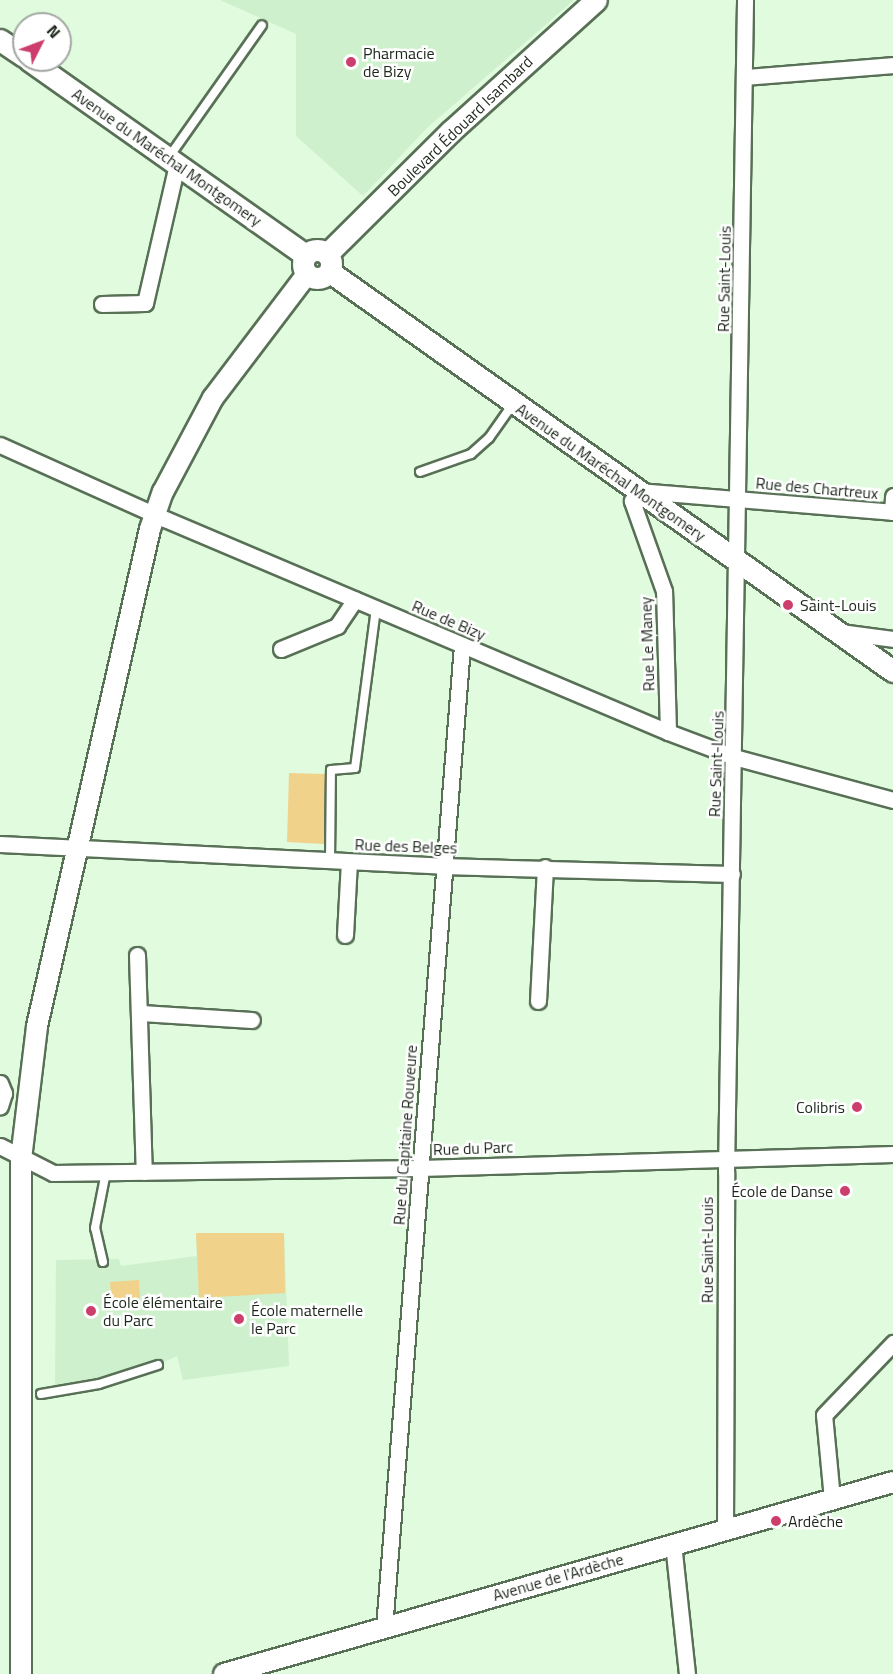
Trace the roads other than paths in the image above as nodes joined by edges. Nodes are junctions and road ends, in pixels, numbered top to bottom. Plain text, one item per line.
1 (596, 0) edge
2 (745, 0) edge
3 (262, 25) dead end
4 (893, 65) edge
5 (46, 72) edge
6 (745, 77) junction
7 (172, 161) junction
8 (328, 263) junction
9 (306, 265) junction
10 (102, 304) dead end
11 (514, 402) junction
12 (0, 445) edge
13 (420, 472) dead end
14 (639, 491) junction
15 (739, 499) junction
16 (893, 507) edge
17 (155, 515) junction
18 (738, 562) junction
19 (355, 599) junction
20 (376, 608) junction
21 (837, 632) junction
22 (893, 639) edge
23 (462, 645) junction
24 (281, 649) dead end
25 (893, 671) edge
26 (668, 732) junction
27 (734, 757) junction
28 (893, 800) edge
29 (0, 844) edge
30 (78, 848) junction
31 (330, 861) junction
32 (349, 862) junction
33 (443, 866) junction
34 (545, 867) junction
35 (732, 874) junction
36 (345, 935) dead end
37 (137, 955) dead end
38 (538, 1001) dead end
39 (141, 1013) junction
40 (252, 1020) dead end
41 (0, 1083) edge
42 (0, 1106) edge
43 (0, 1146) edge
44 (893, 1154) edge
45 (726, 1157) junction
46 (21, 1159) junction
47 (420, 1168) junction
48 (106, 1172) junction
49 (144, 1172) junction
50 (103, 1262) dead end
51 (893, 1343) edge
52 (158, 1365) dead end
53 (41, 1394) dead end
54 (893, 1482) edge
55 (832, 1499) junction
56 (725, 1530) junction
57 (673, 1543) junction
58 (384, 1628) junction
59 (21, 1674) edge
60 (224, 1674) edge
61 (687, 1674) edge

1 - 8 main road, Boulevard Édouard Isambard
2 - 6 street, Rue Saint-Louis
3 - 7 lane
4 - 6 street
5 - 7 main road, Avenue du Maréchal Montgomery
6 - 15 street, Rue Saint-Louis
7 - 9 main road, Avenue du Maréchal Montgomery
7 - 10 street
8 - 9 main road
8 - 11 main road, Avenue du Maréchal Montgomery
9 - 17 street
11 - 13 lane
11 - 14 main road, Avenue du Maréchal Montgomery
12 - 17 street, Rue de Bizy
14 - 15 street, Rue des Chartreux
14 - 18 main road, Avenue du Maréchal Montgomery
14 - 26 street, Rue Le Maney
15 - 16 street, Rue des Chartreux
15 - 18 street, Rue Saint-Louis
17 - 19 street, Rue de Bizy
17 - 30 street
18 - 21 main road, Avenue du Maréchal Montgomery
18 - 27 street, Rue Saint-Louis
19 - 20 street, Rue de Bizy
19 - 24 street
20 - 23 street, Rue de Bizy
20 - 31 lane
21 - 22 street
21 - 25 main road, Avenue du Maréchal Montgomery
23 - 26 street, Rue de Bizy
23 - 33 street, Rue du Capitaine Rouveure
26 - 27 street, Rue de Bizy
27 - 28 street, Rue de Bizy
27 - 35 street, Rue Saint-Louis
29 - 30 street, Rue des Belges
30 - 31 street, Rue des Belges
30 - 46 street
31 - 32 street, Rue des Belges
32 - 33 street, Rue des Belges
32 - 36 street
33 - 34 street, Rue des Belges
33 - 47 street, Rue du Capitaine Rouveure
34 - 35 street, Rue des Belges
34 - 38 street
35 - 45 street, Rue Saint-Louis
37 - 39 street
39 - 40 street
39 - 49 street
41 - 42 street
43 - 46 street, Rue du Parc
44 - 45 street, Rue du Parc
45 - 47 street, Rue du Parc
45 - 56 street, Rue Saint-Louis
46 - 48 street, Rue du Parc
46 - 59 street
47 - 49 street, Rue du Parc
47 - 58 street, Rue du Capitaine Rouveure
48 - 49 street, Rue du Parc
48 - 50 lane
51 - 55 street
52 - 53 lane
54 - 55 street, Avenue de l'Ardèche
55 - 56 street, Avenue de l'Ardèche
56 - 57 street, Avenue de l'Ardèche
57 - 58 street, Avenue de l'Ardèche
57 - 61 street
58 - 60 street, Avenue de l'Ardèche

